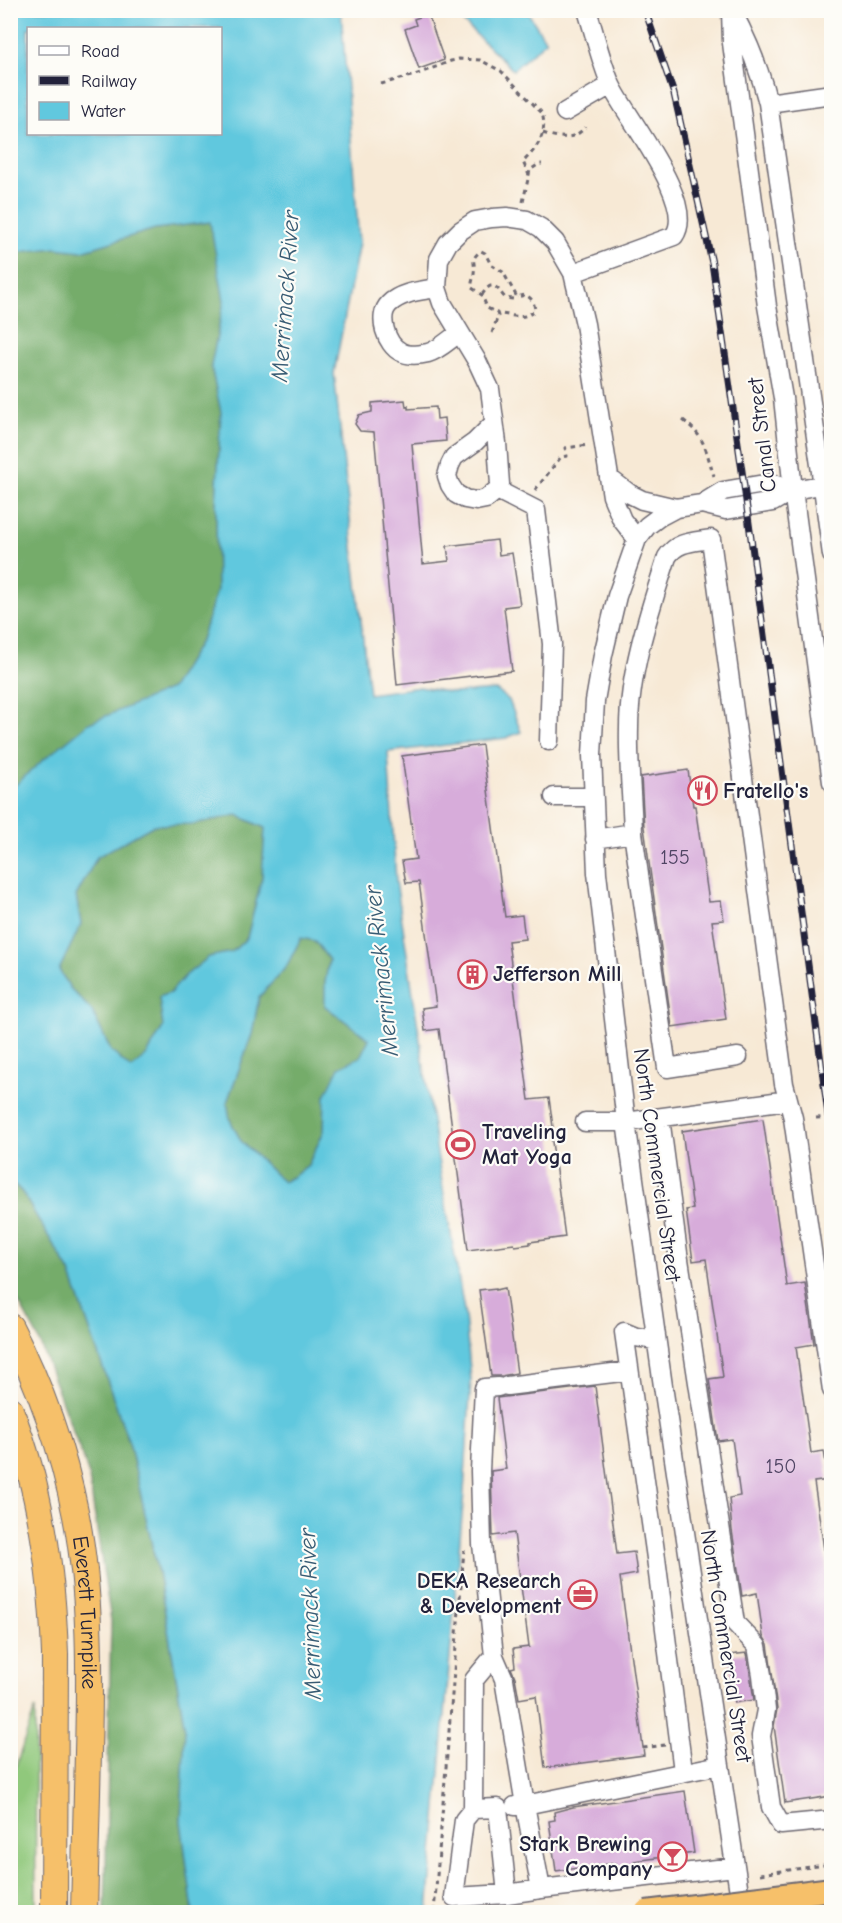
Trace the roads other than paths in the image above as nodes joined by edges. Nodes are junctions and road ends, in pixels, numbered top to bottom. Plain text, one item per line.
1 (588, 10) edge
2 (732, 10) edge
3 (611, 85) junction
4 (831, 94) edge
5 (768, 103) junction
6 (565, 112) dead end
7 (573, 273) junction
8 (437, 288) junction
9 (459, 333) junction
10 (493, 424) junction
11 (609, 478) junction
12 (827, 483) edge
13 (497, 490) junction
14 (793, 490) junction
15 (676, 508) junction
16 (637, 538) junction
17 (831, 555) edge
18 (549, 741) dead end
19 (831, 782) edge
20 (554, 797) dead end
21 (593, 797) junction
22 (633, 834) junction
23 (595, 839) junction
24 (738, 1057) dead end
25 (788, 1101) junction
26 (660, 1118) junction
27 (585, 1122) dead end
28 (626, 1122) junction
29 (10, 1327) edge
30 (656, 1340) junction
31 (629, 1371) junction
32 (831, 1390) edge
33 (665, 1403) junction
34 (635, 1407) junction
35 (10, 1410) edge
36 (494, 1656) junction
37 (720, 1765) junction
38 (683, 1771) junction
39 (525, 1804) junction
40 (498, 1808) junction
41 (473, 1809) junction
42 (831, 1820) edge
43 (736, 1871) junction
44 (541, 1889) junction
45 (831, 1889) edge
46 (507, 1894) junction
47 (54, 1912) edge
48 (84, 1912) edge
49 (646, 1912) edge
50 (742, 1912) edge

1 - 3 street
2 - 5 street, Canal Street
2 - 14 street, Canal Street
3 - 6 street
3 - 7 street
4 - 5 street
5 - 12 street, Canal Street
7 - 8 street
7 - 11 street
8 - 9 street
8 - 9 street
9 - 10 street
10 - 13 street
10 - 13 street
11 - 15 street
11 - 16 street
12 - 14 street, North Commercial Street
12 - 17 street, Canal Street
13 - 18 street
14 - 15 street, North Commercial Street
14 - 19 street, Canal Street
15 - 16 street, North Commercial Street
16 - 21 street, North Commercial Street
20 - 21 street
21 - 23 street, North Commercial Street
22 - 23 street
22 - 24 street
22 - 25 street
23 - 28 street, North Commercial Street
25 - 26 street
25 - 32 street
26 - 28 street
26 - 42 street
27 - 28 street
28 - 30 street, North Commercial Street
29 - 48 highway, Everett Turnpike
30 - 31 street
30 - 33 street, North Commercial Street
31 - 34 street
31 - 36 street
33 - 34 street
33 - 37 street, North Commercial Street
34 - 38 street
35 - 47 highway, Everett Turnpike
36 - 39 street
36 - 41 street
37 - 38 street
37 - 43 street, North Commercial Street
38 - 39 street
39 - 40 street
39 - 44 street
40 - 41 street
40 - 46 street
41 - 46 street
43 - 44 street
43 - 50 street, North Commercial Street
44 - 46 street
45 - 49 main road, bridge

